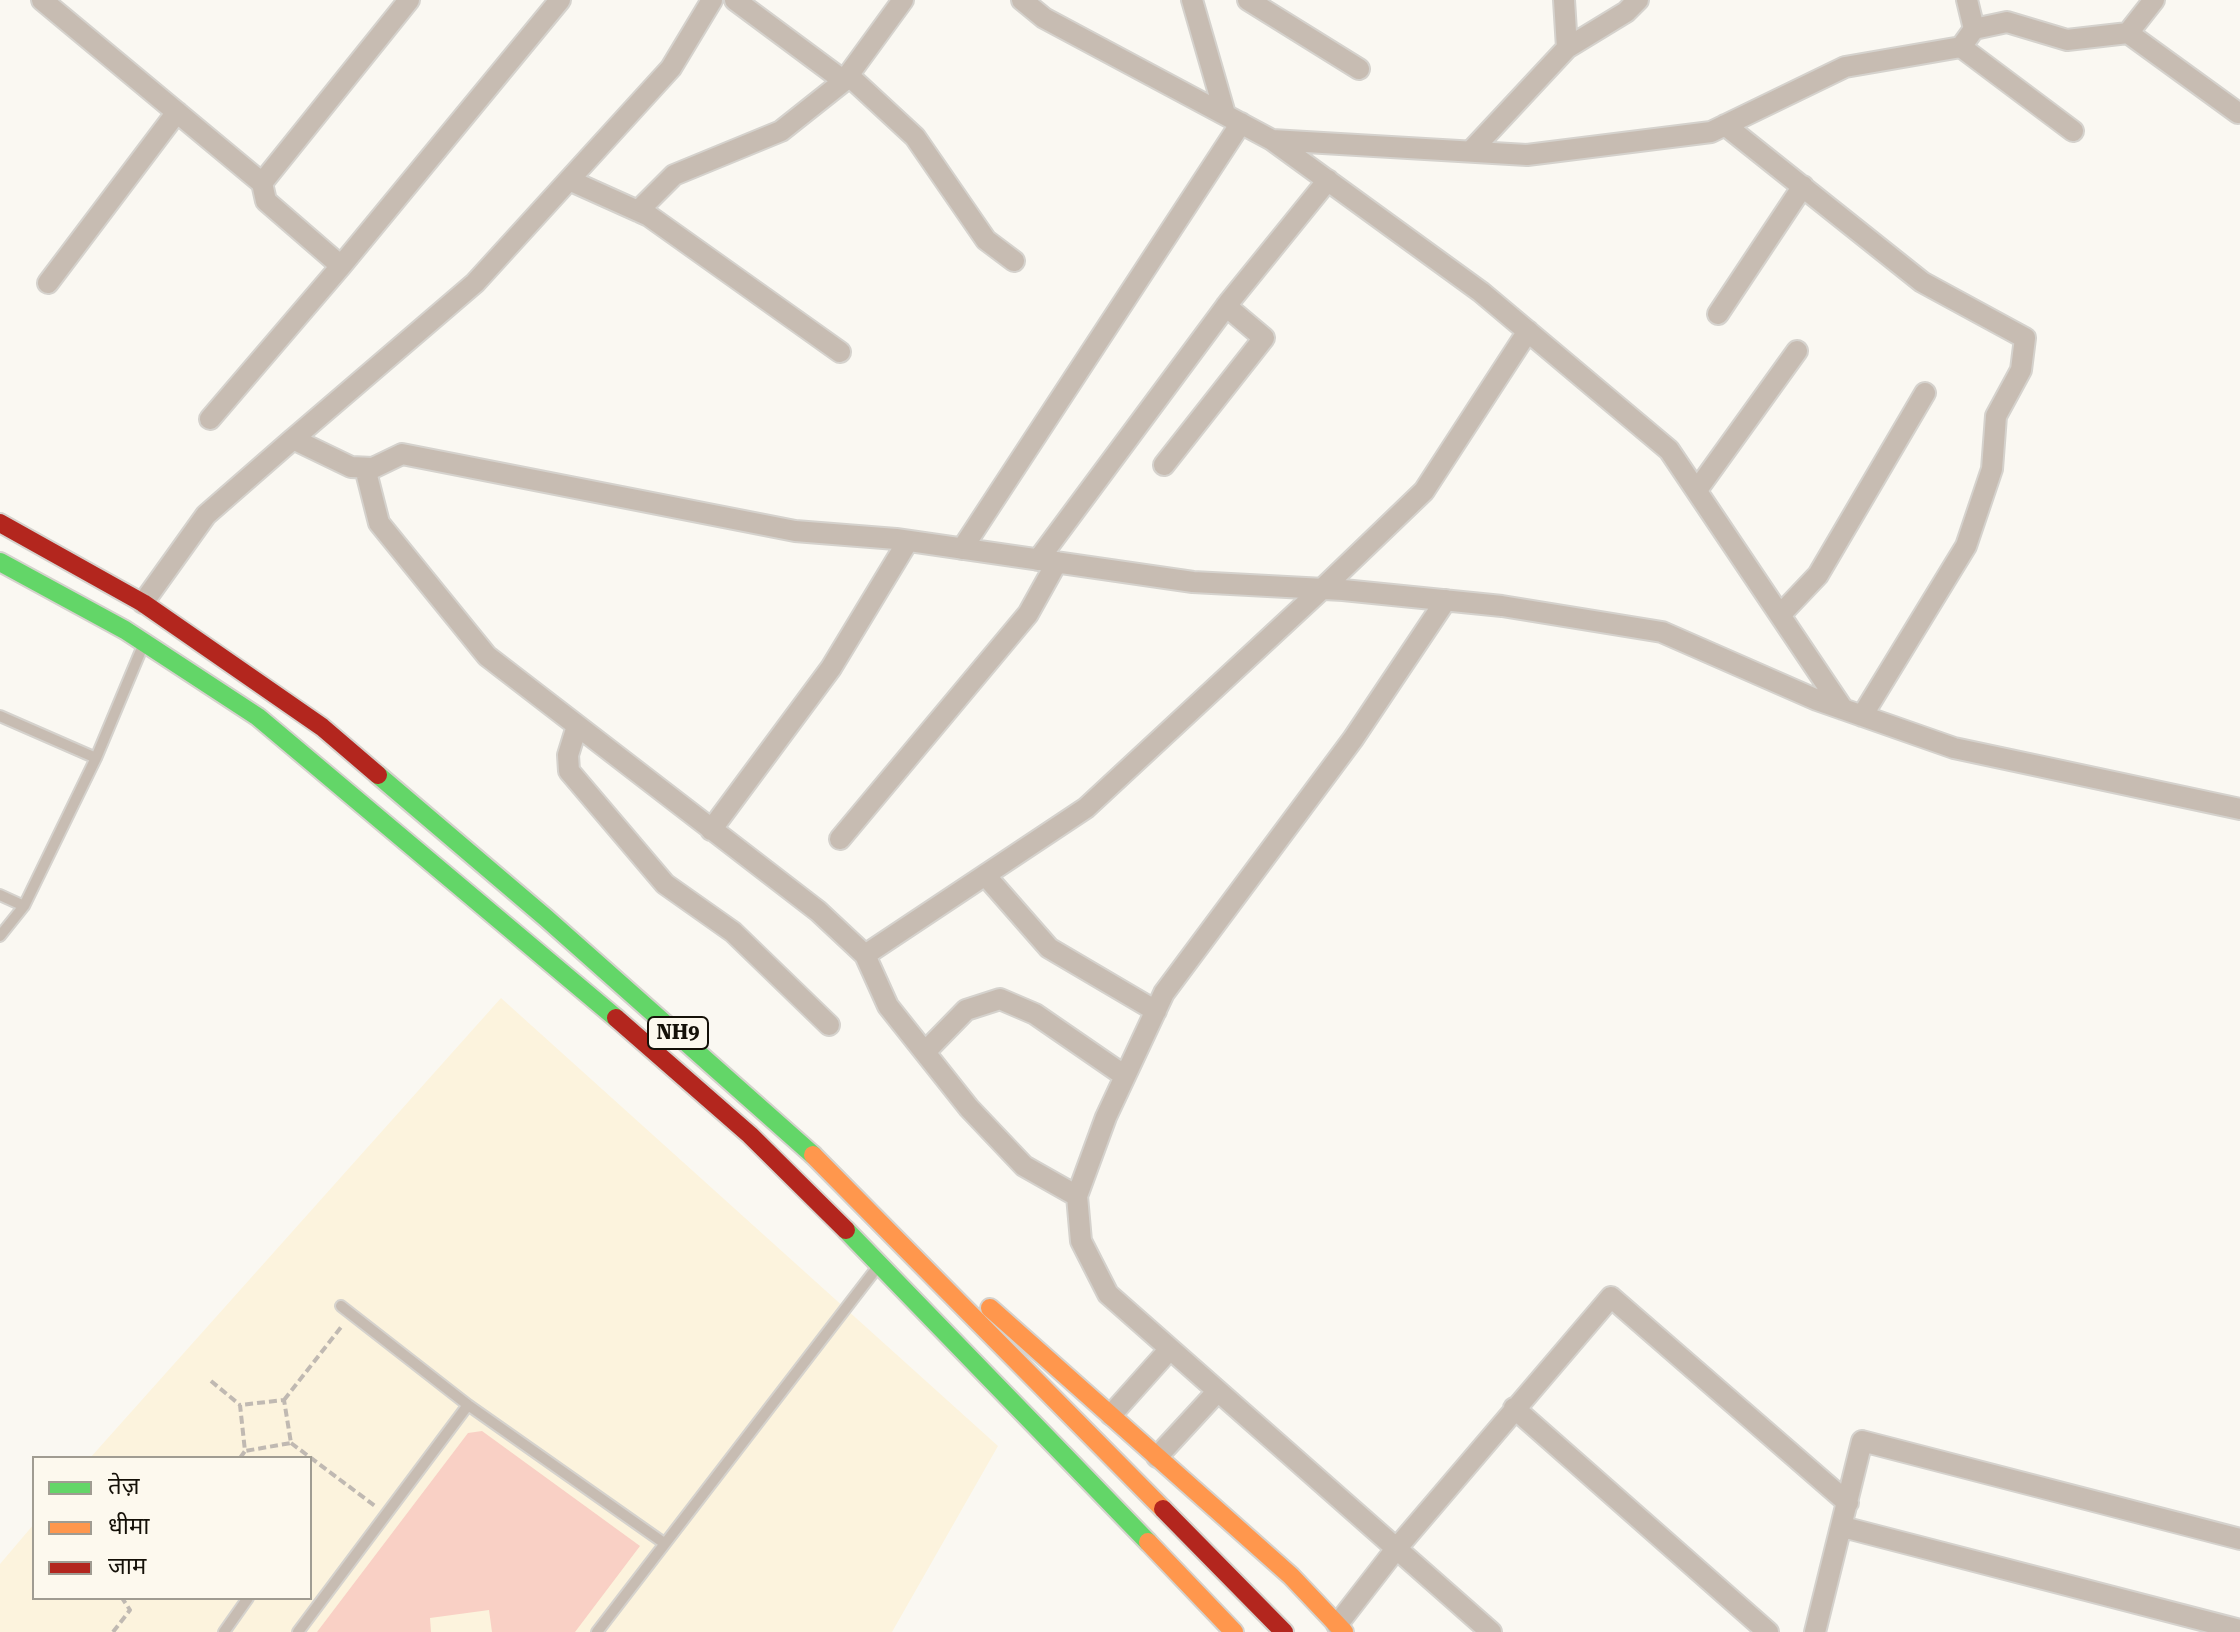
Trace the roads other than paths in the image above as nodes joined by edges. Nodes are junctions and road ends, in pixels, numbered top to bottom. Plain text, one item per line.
1 (42, 0) edge
2 (409, 0) edge
3 (560, 0) edge
4 (712, 0) edge
5 (735, 0) edge
6 (903, 0) edge
7 (1022, 0) edge
8 (1192, 0) edge
9 (1248, 0) edge
10 (1564, 0) edge
11 (1638, 0) edge
12 (1967, 0) edge
13 (2154, 0) edge
14 (1974, 29) junction
15 (2128, 33) junction
16 (1961, 47) junction
17 (1567, 48) junction
18 (1359, 69) dead end
19 (846, 78) junction
20 (177, 112) junction
21 (2238, 113) dead end
22 (1233, 118) junction
23 (1725, 125) junction
24 (2073, 131) dead end
25 (1272, 140) junction
26 (1471, 151) junction
27 (569, 180) junction
28 (1328, 180) junction
29 (262, 183) junction
30 (1803, 186) junction
31 (638, 211) junction
32 (1014, 261) dead end
33 (341, 266) junction
34 (48, 283) dead end
35 (1226, 306) junction
36 (1718, 314) dead end
37 (1528, 331) junction
38 (1797, 351) dead end
39 (840, 352) dead end
40 (1925, 393) dead end
41 (210, 419) dead end
42 (293, 439) junction
43 (1164, 465) dead end
44 (365, 468) junction
45 (1697, 490) junction
46 (0, 523) edge
47 (908, 541) junction
48 (962, 549) junction
49 (1047, 561) junction
50 (2, 569) edge
51 (1322, 589) junction
52 (1446, 600) junction
53 (143, 603) junction
54 (1781, 614) junction
55 (125, 630) junction
56 (144, 643) junction
57 (1853, 712) junction
58 (0, 716) edge
59 (577, 726) junction
60 (96, 758) junction
61 (2240, 809) edge
62 (711, 830) junction
63 (840, 839) dead end
64 (454, 841) junction
65 (437, 866) junction
66 (985, 875) junction
67 (0, 895) edge
68 (24, 906) junction
69 (546, 918) junction
70 (0, 936) edge
71 (528, 940) junction
72 (865, 955) junction
73 (1156, 1011) junction
74 (829, 1025) dead end
75 (925, 1052) junction
76 (1125, 1076) junction
77 (1077, 1196) junction
78 (900, 1245) junction
79 (881, 1264) junction
80 (341, 1306) dead end
81 (1169, 1350) junction
82 (1216, 1393) junction
83 (468, 1405) junction
84 (1514, 1408) junction
85 (1111, 1415) junction
86 (1157, 1457) junction
87 (1848, 1503) junction
88 (1843, 1527) junction
89 (2240, 1539) edge
90 (664, 1543) junction
91 (1396, 1549) junction
92 (247, 1600) edge
93 (315, 1601) edge
94 (1340, 1628) edge
95 (2240, 1630) edge
96 (224, 1632) edge
97 (298, 1632) edge
98 (597, 1632) edge
99 (1234, 1632) edge
100 (1284, 1632) edge
101 (1491, 1632) edge
102 (1768, 1632) edge
103 (1815, 1632) edge

1 - 20 street
2 - 29 street
3 - 33 street
4 - 27 street
5 - 19 street
6 - 19 street
7 - 22 street
8 - 22 street
9 - 18 street
10 - 17 street
11 - 17 street
12 - 14 street
13 - 15 street
14 - 15 street
14 - 16 street
15 - 21 street
16 - 23 street
16 - 24 street
17 - 26 street
19 - 31 street
19 - 32 street
20 - 29 street
20 - 34 street
22 - 25 street
22 - 48 street
23 - 26 street
23 - 30 street
25 - 26 street
25 - 28 street
27 - 31 street
27 - 42 street
28 - 35 street
28 - 37 street
29 - 33 street
30 - 36 street
30 - 57 street
31 - 39 street
33 - 41 street
35 - 43 street
35 - 49 street
37 - 45 street
37 - 51 street
38 - 45 street
40 - 54 street
42 - 44 street
42 - 53 street
44 - 47 street
44 - 59 street
45 - 54 street
46 - 53 highway, NH9
47 - 48 street
47 - 62 street
48 - 49 street
49 - 51 street
49 - 63 street
50 - 55 highway, NH9
51 - 52 street
51 - 66 street
52 - 57 street
52 - 73 street
53 - 55 highway
53 - 64 highway, NH9
54 - 57 street
55 - 56 highway, NH9
56 - 60 lane
56 - 65 highway, NH9
57 - 61 street
58 - 60 lane
59 - 62 street
59 - 74 street
60 - 68 lane
62 - 72 street
64 - 65 highway
64 - 69 highway, NH9
65 - 71 highway, NH9
66 - 72 street
66 - 73 street
67 - 68 lane
68 - 70 lane
69 - 71 highway
69 - 78 highway, NH9
71 - 79 highway, NH9
72 - 75 street
73 - 76 street
75 - 76 street
75 - 77 street
76 - 77 street
77 - 81 street
78 - 79 highway
78 - 85 highway
78 - 100 highway, NH9
79 - 90 lane
79 - 99 highway, NH9
80 - 83 lane
81 - 82 street
81 - 85 street
82 - 86 street
82 - 91 street
83 - 90 lane
83 - 93 lane
84 - 87 street
84 - 91 street
84 - 102 street
85 - 86 highway
86 - 94 highway
87 - 88 street
87 - 89 street
88 - 95 street
88 - 103 street
90 - 98 lane
91 - 94 street
91 - 101 street
92 - 96 lane
93 - 97 lane

